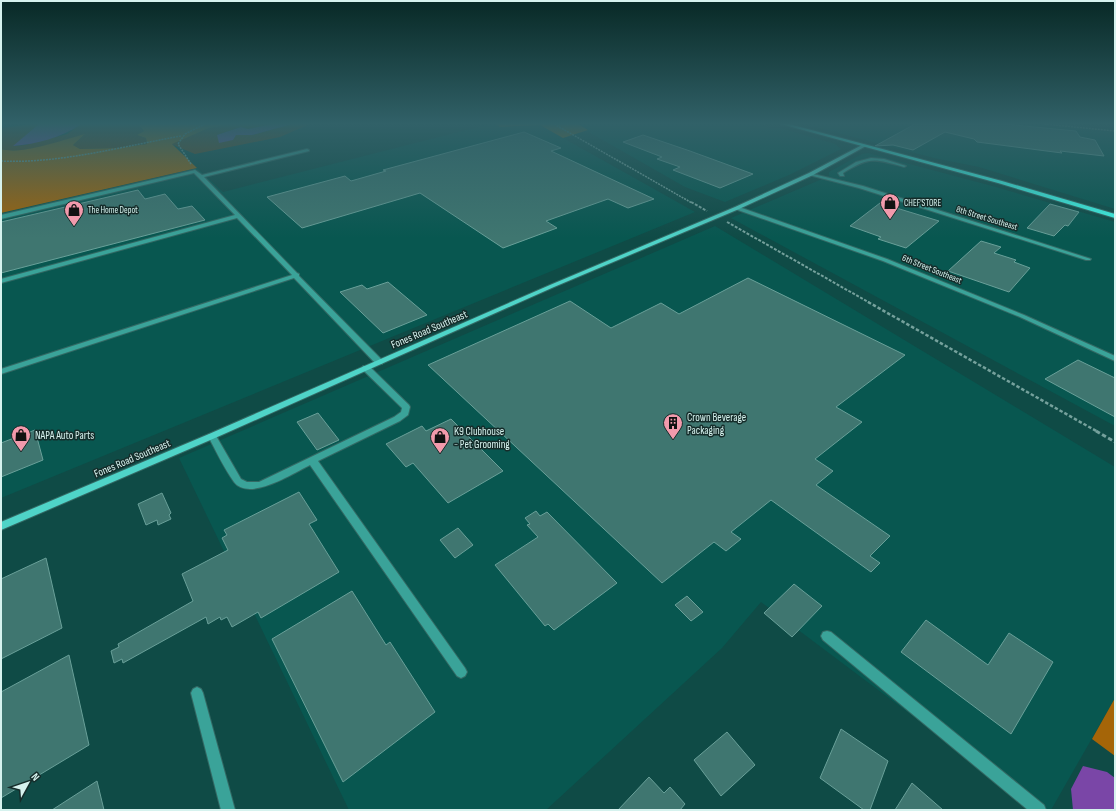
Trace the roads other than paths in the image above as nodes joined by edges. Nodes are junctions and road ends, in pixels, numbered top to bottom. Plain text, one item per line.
1 (258, 162) edge
2 (834, 162) edge
3 (859, 162) edge
4 (890, 162) edge
5 (924, 162) edge
6 (904, 166) dead end
7 (811, 174) junction
8 (842, 175) dead end
9 (200, 176) junction
10 (737, 208) junction
11 (239, 216) junction
12 (1115, 216) edge
13 (1, 217) edge
14 (1088, 259) dead end
15 (297, 275) junction
16 (1, 281) edge
17 (1115, 359) edge
18 (379, 362) junction
19 (366, 368) junction
20 (1, 372) edge
21 (212, 436) junction
22 (312, 460) junction
23 (1, 526) edge
24 (826, 636) dead end
25 (461, 672) dead end
26 (197, 693) dead end
27 (228, 810) edge
28 (1039, 810) edge

1 - 9 street
2 - 7 street, Fones Road Southeast
3 - 8 street
4 - 6 street
5 - 12 main road
7 - 10 street, Fones Road Southeast
7 - 14 street, 8th Street Southeast
9 - 11 street
9 - 13 street
10 - 17 street, 6th Street Southeast
10 - 18 street, Fones Road Southeast
11 - 15 street
11 - 16 street
15 - 18 street
15 - 20 street
18 - 19 street, Fones Road Southeast
19 - 21 street, Fones Road Southeast
19 - 22 street
21 - 22 street
21 - 23 street, Fones Road Southeast
22 - 25 street
24 - 28 street
26 - 27 street

